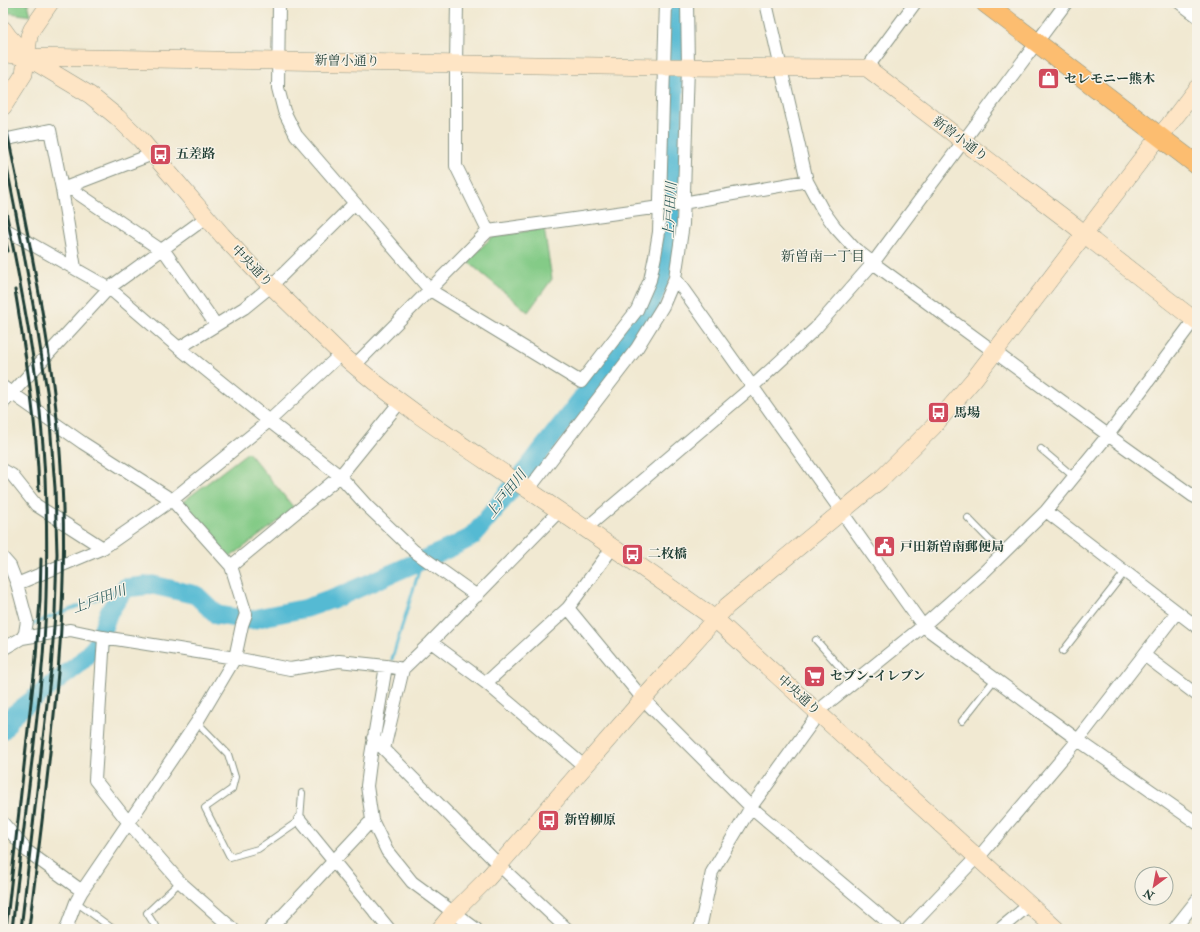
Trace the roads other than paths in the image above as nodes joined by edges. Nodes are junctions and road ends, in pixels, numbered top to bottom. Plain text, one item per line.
1 (50, 3) edge
2 (279, 3) edge
3 (457, 3) edge
4 (666, 3) edge
5 (687, 3) edge
6 (766, 3) edge
7 (915, 3) edge
8 (985, 3) edge
9 (1066, 3) edge
10 (1180, 3) edge
11 (1197, 16) edge
12 (3, 28) edge
13 (1037, 42) junction
14 (3, 53) edge
15 (27, 57) junction
16 (279, 61) junction
17 (456, 63) junction
18 (666, 67) junction
19 (686, 67) junction
20 (780, 68) junction
21 (867, 68) junction
22 (1197, 88) edge
23 (3, 107) edge
24 (1159, 136) junction
25 (3, 140) edge
26 (963, 141) junction
27 (153, 154) junction
28 (1197, 165) edge
29 (807, 182) junction
30 (62, 189) junction
31 (355, 203) junction
32 (682, 203) junction
33 (659, 207) junction
34 (207, 217) junction
35 (3, 228) edge
36 (488, 231) junction
37 (1084, 234) junction
38 (162, 250) junction
39 (873, 263) junction
40 (75, 268) junction
41 (675, 278) junction
42 (271, 286) junction
43 (109, 288) junction
44 (430, 290) junction
45 (1196, 319) edge
46 (216, 325) junction
47 (180, 348) junction
48 (995, 352) junction
49 (341, 354) junction
50 (354, 366) junction
51 (752, 388) junction
52 (7, 390) edge
53 (400, 402) junction
54 (3, 403) edge
55 (269, 421) junction
56 (1108, 436) junction
57 (1041, 448) dead end
58 (3, 470) edge
59 (340, 476) junction
60 (1074, 477) junction
61 (520, 484) junction
62 (1197, 498) edge
63 (172, 500) junction
64 (559, 511) junction
65 (1046, 511) junction
66 (842, 512) junction
67 (968, 518) dead end
68 (586, 529) junction
69 (613, 547) junction
70 (103, 548) junction
71 (1003, 554) junction
72 (3, 558) edge
73 (231, 566) junction
74 (1125, 572) junction
75 (17, 584) junction
76 (477, 596) junction
77 (568, 608) junction
78 (1177, 612) junction
79 (715, 619) junction
80 (923, 626) junction
81 (1197, 627) edge
82 (23, 636) junction
83 (100, 636) junction
84 (816, 640) dead end
85 (431, 642) junction
86 (3, 650) edge
87 (1063, 651) dead end
88 (1144, 655) junction
89 (235, 658) junction
90 (386, 666) junction
91 (403, 669) junction
92 (995, 679) junction
93 (853, 682) junction
94 (486, 683) junction
95 (1197, 695) edge
96 (643, 699) junction
97 (819, 713) junction
98 (962, 721) dead end
99 (197, 722) junction
100 (373, 738) junction
101 (1078, 740) junction
102 (384, 749) junction
103 (584, 766) junction
104 (302, 793) dead end
105 (750, 807) junction
106 (300, 820) junction
107 (372, 820) junction
108 (3, 823) edge
109 (128, 823) junction
110 (1197, 823) edge
111 (978, 858) junction
112 (333, 861) junction
113 (499, 865) junction
114 (180, 882) junction
115 (79, 897) junction
116 (1197, 900) edge
117 (1029, 905) junction
118 (453, 913) junction
119 (66, 929) edge
120 (113, 929) edge
121 (157, 929) edge
122 (233, 929) edge
123 (270, 929) edge
124 (389, 929) edge
125 (440, 929) edge
126 (476, 929) edge
127 (567, 929) edge
128 (700, 929) edge
129 (896, 929) edge
130 (908, 929) edge
131 (1000, 929) edge
132 (1056, 929) edge
133 (1174, 929) edge

1 - 15 street
2 - 16 street
3 - 17 street
4 - 18 street
5 - 19 street
6 - 20 street
7 - 21 street
8 - 13 main road
9 - 13 street
10 - 11 street
12 - 15 street
13 - 24 main road
13 - 26 street
14 - 15 street, 中央通り
15 - 16 street, 新曽小通り
15 - 23 street
15 - 27 street, 中央通り
16 - 17 street, 新曽小通り
16 - 31 street
17 - 18 street, 新曽小通り
17 - 36 street
18 - 19 street, 新曽小通り
18 - 33 street
19 - 20 street
19 - 32 street
20 - 21 street
20 - 29 street
21 - 26 street, 新曽小通り
22 - 24 street
24 - 28 main road
24 - 37 street
25 - 30 street
26 - 37 street, 新曽小通り
26 - 39 street
27 - 30 street
27 - 34 street, 中央通り
29 - 32 street
29 - 39 street
30 - 38 street
30 - 40 street
31 - 42 street
31 - 44 street
32 - 33 street
32 - 41 street
33 - 36 street
33 - 44 street
34 - 38 street
34 - 42 street, 中央通り
35 - 40 street
36 - 44 street
37 - 45 street, 新曽小通り
37 - 48 street
38 - 43 street
38 - 46 street
39 - 48 street
39 - 51 street
40 - 43 street
41 - 51 street
41 - 61 street
42 - 46 street
42 - 49 street, 中央通り
43 - 47 street
43 - 52 street
44 - 50 street
45 - 56 street
46 - 47 street
47 - 55 street
48 - 56 street
48 - 66 street
49 - 50 street, 中央通り
49 - 55 street
50 - 53 street, 中央通り
51 - 66 street
51 - 68 street
52 - 54 street
52 - 63 street
53 - 59 street
53 - 61 street, 中央通り
55 - 59 street
55 - 63 street
56 - 60 street
56 - 62 street
57 - 60 lane
58 - 70 street
59 - 73 street
59 - 76 street
60 - 65 street
61 - 64 street, 中央通り
63 - 70 street
63 - 73 street
64 - 68 street, 中央通り
64 - 76 street
65 - 71 street
65 - 74 street
66 - 79 street
66 - 80 street
67 - 71 lane
68 - 69 street, 中央通り
69 - 77 street
69 - 79 street, 中央通り
70 - 75 street
71 - 80 street
72 - 75 street
73 - 89 street
74 - 78 street
74 - 87 lane
75 - 82 street
76 - 85 street
77 - 94 street
77 - 96 street
78 - 81 street
78 - 88 street
79 - 96 street
79 - 97 street, 中央通り
80 - 92 street
80 - 93 street
82 - 83 street
82 - 86 street
83 - 89 street
83 - 109 street
84 - 93 lane
85 - 91 street
85 - 94 street
88 - 95 street
88 - 101 street
89 - 90 street
89 - 99 street
90 - 91 street
90 - 100 street
91 - 102 street
92 - 98 lane
92 - 101 street
93 - 97 street
94 - 103 street
96 - 103 street
96 - 105 street
97 - 105 street
97 - 111 street, 中央通り
99 - 106 lane
99 - 109 street
100 - 102 street
100 - 107 street
101 - 110 street
101 - 111 street
102 - 113 street
103 - 113 street
104 - 106 lane
105 - 128 street
105 - 129 street
106 - 112 street
107 - 112 street
107 - 118 street
108 - 115 street
109 - 114 street
109 - 115 street
111 - 117 street, 中央通り
111 - 130 street
112 - 123 street
112 - 124 street
113 - 118 street
113 - 127 street
114 - 121 lane
114 - 122 street
115 - 119 street
115 - 120 lane
116 - 133 street
117 - 131 street
117 - 132 street, 中央通り
118 - 125 street
118 - 126 street

